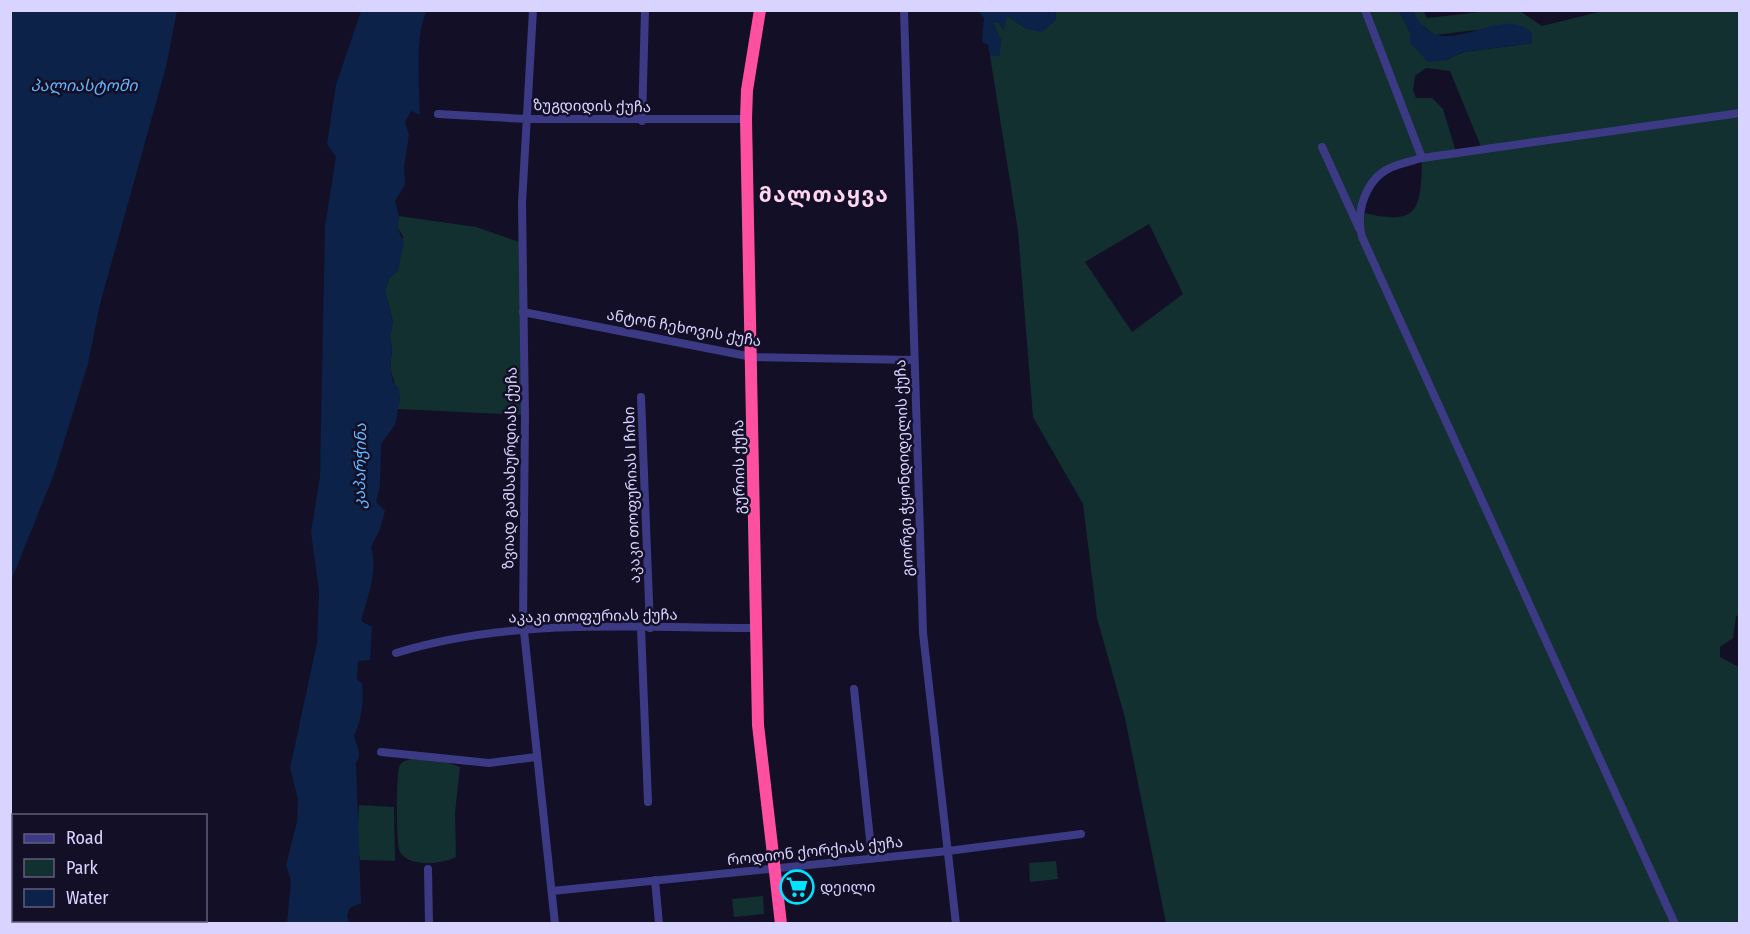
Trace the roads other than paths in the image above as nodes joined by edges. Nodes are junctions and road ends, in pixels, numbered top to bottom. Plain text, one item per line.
1 (533, 10) edge
2 (645, 10) edge
3 (760, 10) edge
4 (904, 10) edge
5 (1365, 10) edge
6 (1740, 113) edge
7 (438, 114) dead end
8 (527, 119) junction
9 (746, 119) junction
10 (642, 121) junction
11 (1322, 147) dead end
12 (1422, 158) junction
13 (1362, 237) junction
14 (523, 312) junction
15 (752, 357) junction
16 (914, 360) junction
17 (641, 397) dead end
18 (757, 627) junction
19 (523, 628) junction
20 (645, 628) junction
21 (396, 653) dead end
22 (854, 689) dead end
23 (381, 752) dead end
24 (536, 757) junction
25 (648, 802) dead end
26 (1081, 834) dead end
27 (948, 851) junction
28 (872, 858) junction
29 (428, 869) dead end
30 (774, 869) junction
31 (655, 880) junction
32 (552, 891) junction
33 (429, 924) edge
34 (555, 924) edge
35 (659, 924) edge
36 (781, 924) edge
37 (956, 924) edge
38 (1675, 924) edge

1 - 8 street, ზვიად გამსახურდიას ქუჩა
2 - 10 street
3 - 9 highway, გურიის ქუჩა
4 - 16 street, გიორგი ჭყონდიდელის ქუჩა
5 - 12 street
6 - 12 street
7 - 8 street, ზუგდიდის ქუჩა
8 - 10 street, ზუგდიდის ქუჩა
8 - 14 street, ზვიად გამსახურდიას ქუჩა
9 - 10 street, ზუგდიდის ქუჩა
9 - 15 highway, გურიის ქუჩა
11 - 13 street
12 - 13 street
13 - 38 street
14 - 15 street, ანტონ ჩეხოვის ქუჩა
14 - 19 street, ზვიად გამსახურდიას ქუჩა
15 - 16 street, ანტონ ჩეხოვის ქუჩა
15 - 18 highway, გურიის ქუჩა
16 - 27 street, გიორგი ჭყონდიდელის ქუჩა
17 - 20 street, აკაკი თოფურიას I ჩიხი
18 - 20 street, აკაკი თოფურიას ქუჩა
18 - 30 highway, გურიის ქუჩა
19 - 20 street, აკაკი თოფურიას ქუჩა
19 - 21 street, აკაკი თოფურიას ქუჩა
19 - 24 street, ზვიად გამსახურდიას ქუჩა
20 - 25 street, აკაკი თოფურიას I ჩიხი
22 - 28 street
23 - 24 street
24 - 32 street, ზვიად გამსახურდიას ქუჩა
26 - 27 street, როდიონ ქორქიას ქუჩა
27 - 28 street, როდიონ ქორქიას ქუჩა
27 - 37 street, გიორგი ჭყონდიდელის ქუჩა
28 - 30 street, როდიონ ქორქიას ქუჩა
29 - 33 street
30 - 31 street, როდიონ ქორქიას ქუჩა
30 - 36 highway, გურიის ქუჩა
31 - 32 street, როდიონ ქორქიას ქუჩა
31 - 35 street
32 - 34 street, ზვიად გამსახურდიას ქუჩა

